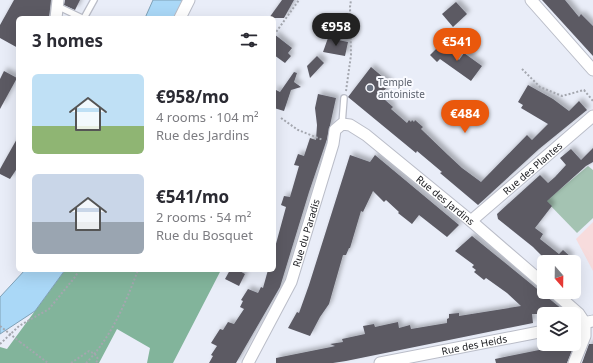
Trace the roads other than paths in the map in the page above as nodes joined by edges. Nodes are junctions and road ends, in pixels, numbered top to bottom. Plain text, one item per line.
1 (94, 0) edge
2 (189, 0) edge
3 (531, 0) edge
4 (57, 3) edge
5 (56, 16) edge
6 (80, 16) edge
7 (84, 16) edge
8 (181, 16) edge
9 (593, 70) edge
10 (344, 98) road end
11 (593, 116) edge
12 (342, 124) junction
13 (472, 221) junction
14 (537, 278) edge
15 (562, 299) edge
16 (584, 323) edge
17 (537, 332) edge
18 (248, 363) edge
19 (380, 363) edge
20 (574, 363) edge

1 - 7 lane
2 - 8 street
3 - 9 street
4 - 5 street
4 - 6 lane
10 - 12 lane, Rue du Paradis
11 - 13 street, Rue des Plantes
12 - 13 street, Rue des Jardins
12 - 18 street, Rue du Paradis
13 - 14 street, Rue des Jardins
15 - 16 street
16 - 20 street
17 - 19 street, Rue des Heids

